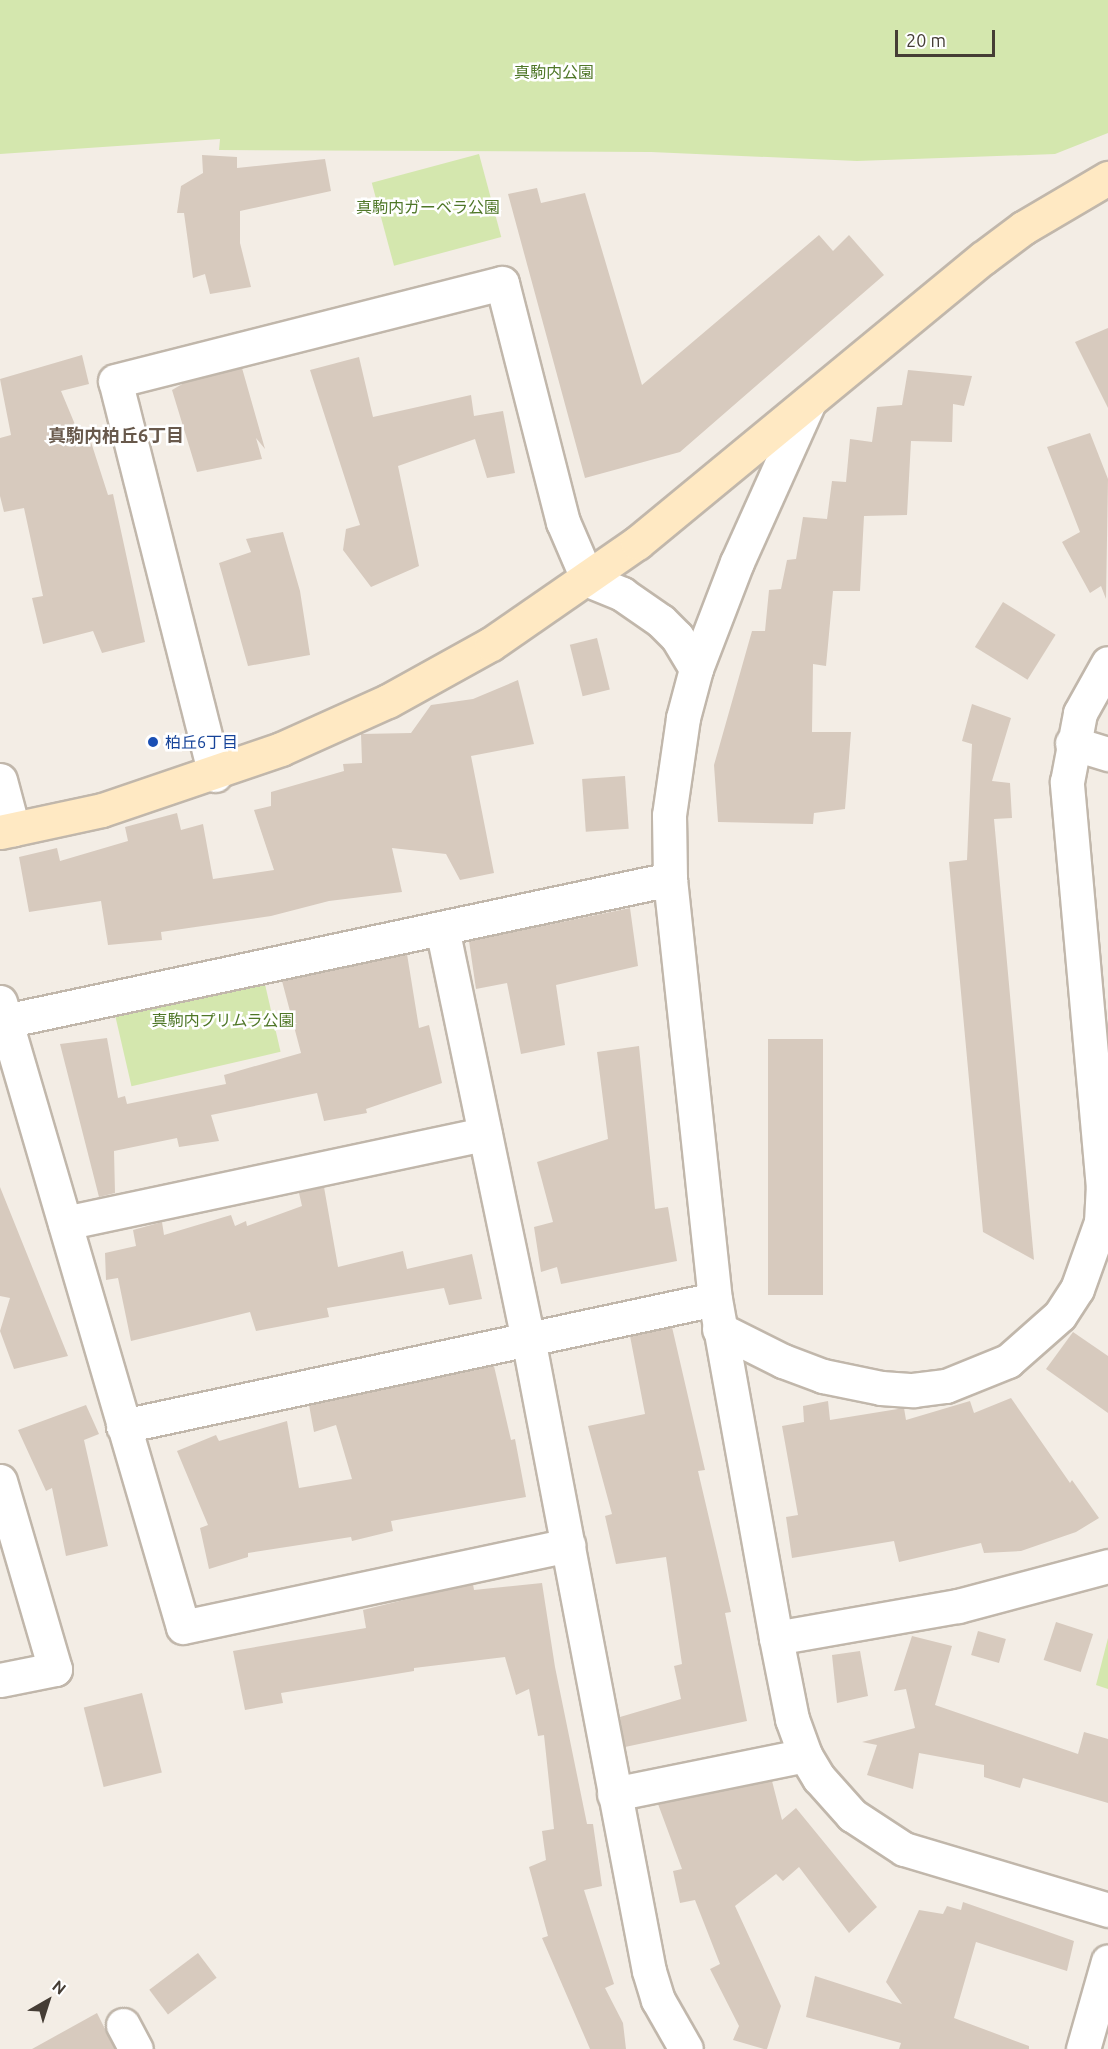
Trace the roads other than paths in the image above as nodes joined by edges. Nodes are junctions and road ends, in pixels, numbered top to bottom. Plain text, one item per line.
1 (1108, 178) edge
2 (809, 402) junction
3 (588, 580) junction
4 (1108, 663) edge
5 (696, 669) junction
6 (1071, 743) junction
7 (1108, 754) edge
8 (214, 775) junction
9 (0, 780) edge
10 (6, 831) edge
11 (670, 879) junction
12 (442, 928) junction
13 (1095, 970) edge
14 (3, 1011) edge
15 (485, 1134) junction
16 (65, 1222) junction
17 (717, 1314) junction
18 (528, 1338) junction
19 (123, 1426) junction
20 (0, 1481) edge
21 (568, 1545) junction
22 (1108, 1566) edge
23 (776, 1638) junction
24 (0, 1680) edge
25 (806, 1755) junction
26 (614, 1794) junction
27 (1108, 1910) edge
28 (1108, 1961) edge
29 (686, 2049) edge
30 (1083, 2049) edge

1 - 2 street
2 - 3 street
2 - 5 street
3 - 5 street
3 - 8 street
3 - 8 street
4 - 6 street
5 - 11 street
6 - 7 street
6 - 13 street
8 - 10 street
9 - 10 street
11 - 12 street
11 - 17 street
12 - 14 street
12 - 15 street
13 - 17 street
14 - 16 street
15 - 16 street
15 - 18 street
16 - 19 street
17 - 18 street
17 - 23 street
18 - 19 street
18 - 21 street
19 - 21 street
20 - 24 street
21 - 26 street
22 - 23 street
23 - 25 street
25 - 26 street
25 - 27 street
26 - 29 street
28 - 30 street

